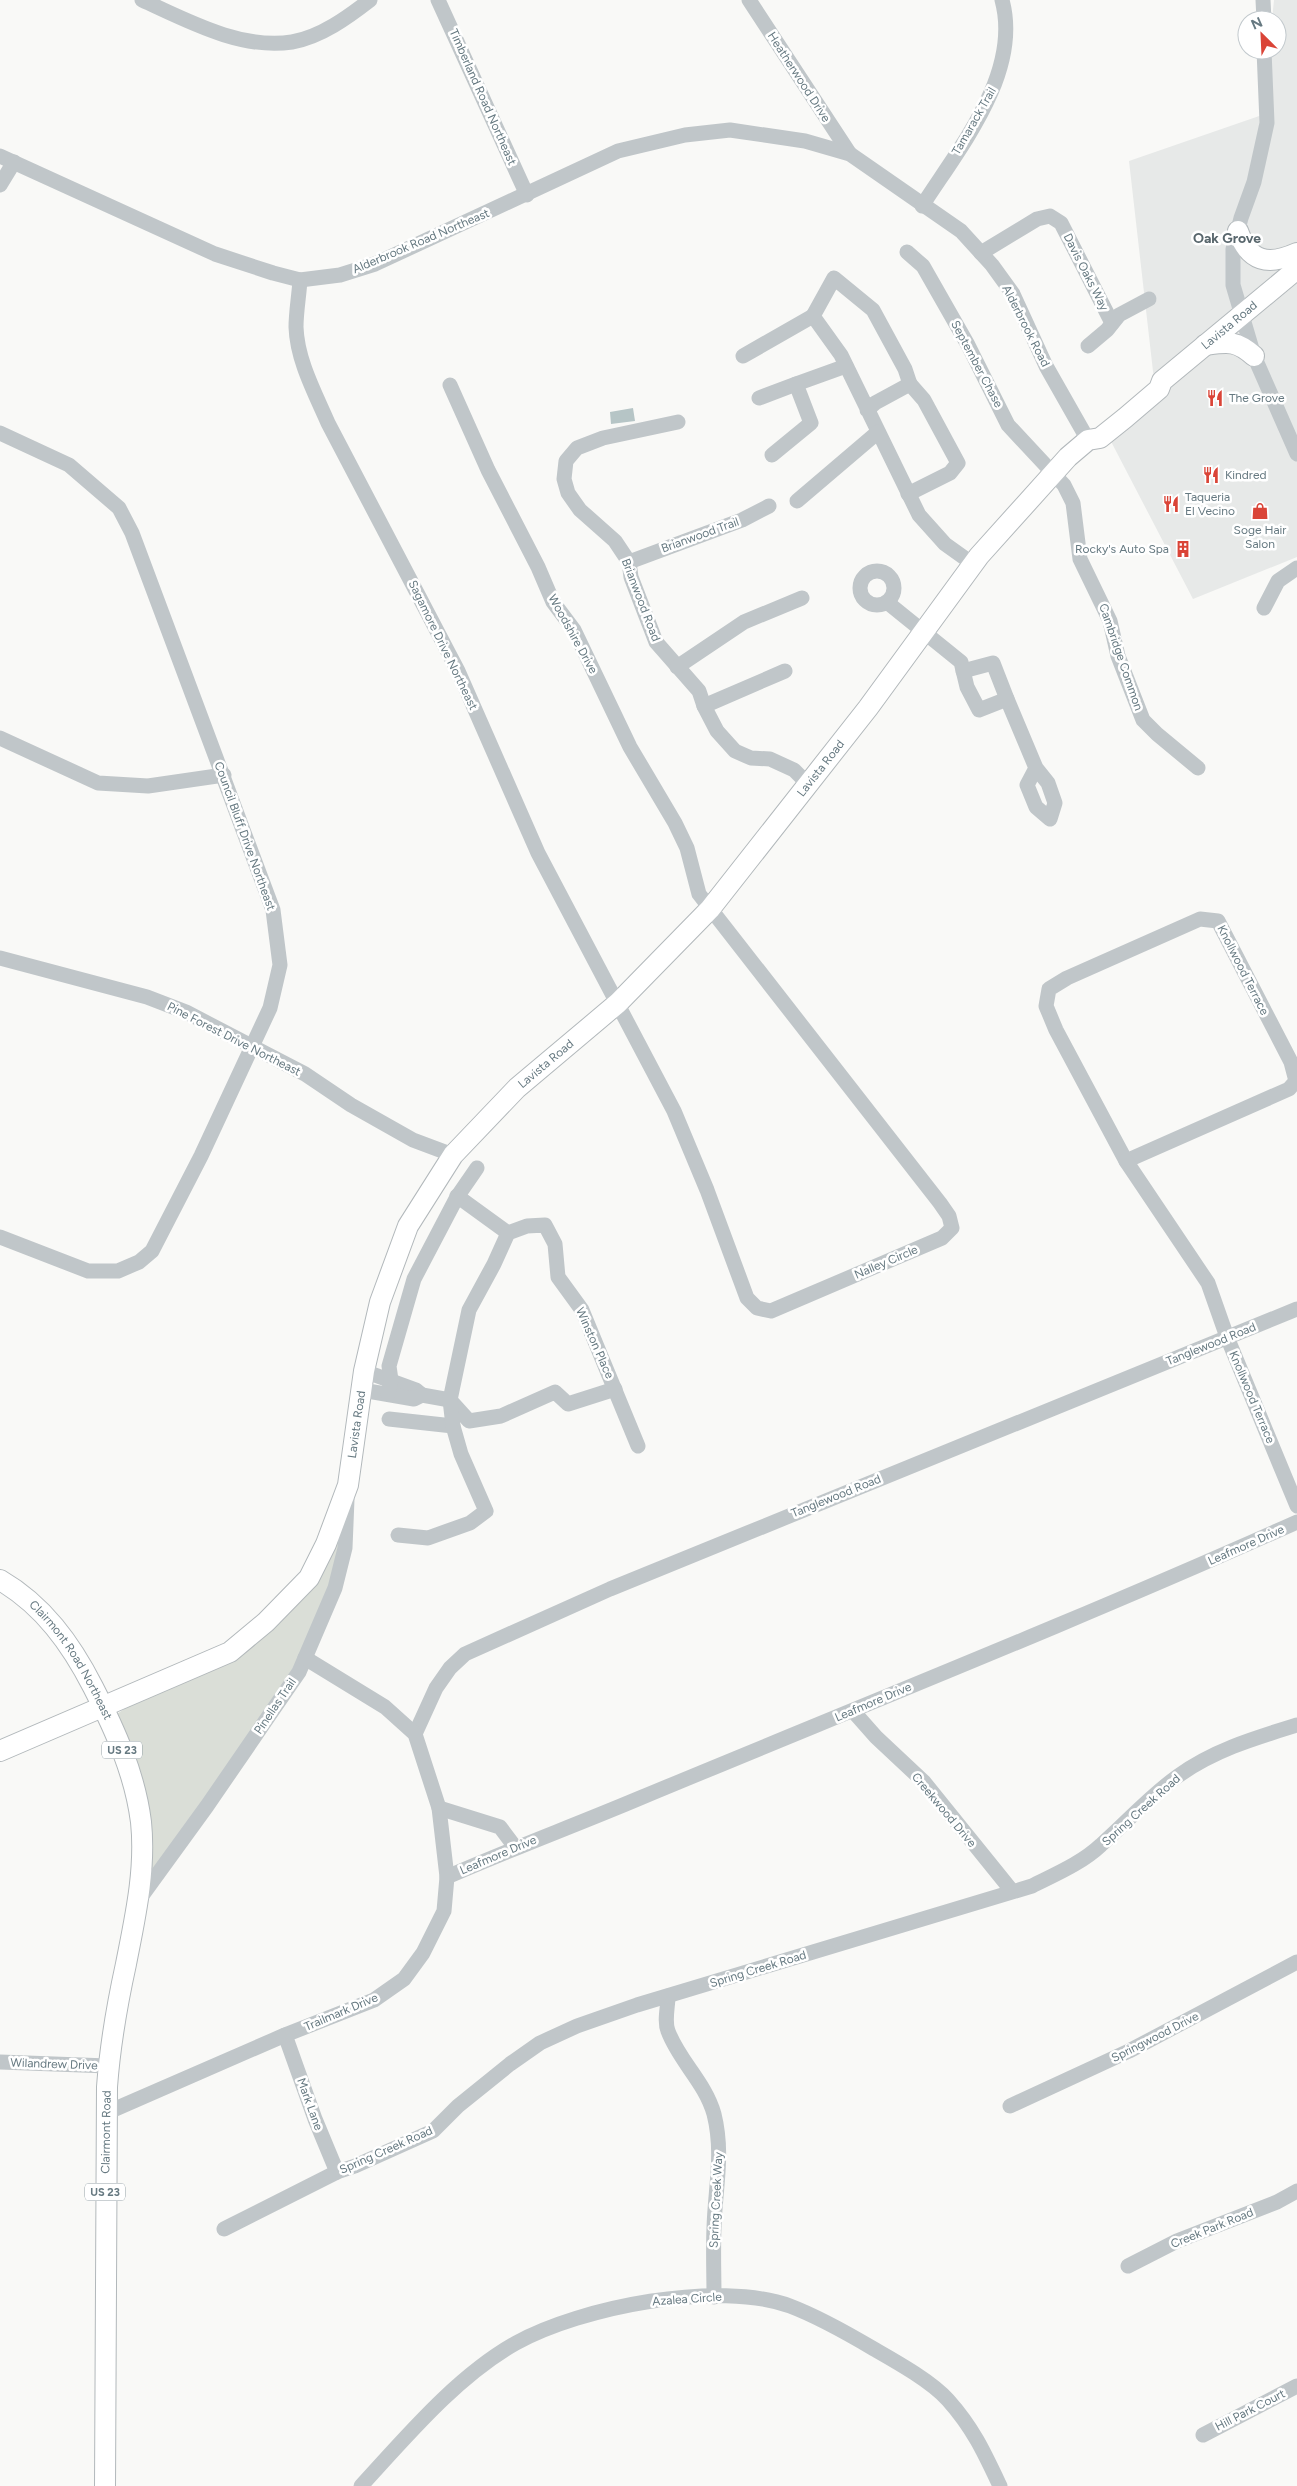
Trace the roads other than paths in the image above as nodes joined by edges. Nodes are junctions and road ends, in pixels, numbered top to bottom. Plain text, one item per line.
1 (142, 0) edge
2 (370, 0) edge
3 (438, 0) edge
4 (749, 0) edge
5 (1002, 0) edge
6 (1264, 60) edge
7 (850, 154) junction
8 (7, 159) edge
9 (0, 185) edge
10 (527, 195) junction
11 (922, 206) junction
12 (1238, 231) junction
13 (907, 252) dead end
14 (981, 253) junction
15 (1297, 253) edge
16 (1295, 273) edge
17 (300, 280) junction
18 (1149, 299) dead end
19 (1242, 315) junction
20 (813, 316) junction
21 (1112, 322) junction
22 (1205, 345) junction
23 (1088, 346) dead end
24 (743, 356) dead end
25 (1254, 356) junction
26 (846, 366) junction
27 (796, 384) junction
28 (910, 384) junction
29 (450, 385) dead end
30 (759, 398) dead end
31 (867, 410) junction
32 (678, 422) dead end
33 (878, 432) junction
34 (0, 433) edge
35 (1088, 440) junction
36 (1297, 454) edge
37 (772, 455) dead end
38 (1051, 474) junction
39 (908, 494) junction
40 (797, 501) dead end
41 (769, 506) dead end
42 (629, 562) junction
43 (973, 564) junction
44 (1297, 568) edge
45 (802, 598) dead end
46 (888, 603) junction
47 (1264, 608) dead end
48 (924, 631) junction
49 (677, 667) junction
50 (785, 671) dead end
51 (963, 671) junction
52 (1007, 699) junction
53 (704, 706) junction
54 (0, 738) edge
55 (1036, 768) dead end
56 (1198, 768) dead end
57 (224, 775) junction
58 (810, 785) junction
59 (710, 909) junction
60 (0, 958) edge
61 (618, 1003) junction
62 (253, 1046) junction
63 (453, 1155) junction
64 (1126, 1161) junction
65 (476, 1168) dead end
66 (457, 1196) junction
67 (508, 1233) junction
68 (0, 1237) edge
69 (1297, 1309) edge
70 (1227, 1337) junction
71 (363, 1381) junction
72 (389, 1387) junction
73 (615, 1389) junction
74 (450, 1400) junction
75 (389, 1419) dead end
76 (453, 1426) junction
77 (638, 1446) dead end
78 (348, 1485) junction
79 (1297, 1506) edge
80 (1297, 1522) edge
81 (398, 1535) dead end
82 (0, 1580) edge
83 (305, 1658) junction
84 (103, 1707) junction
85 (853, 1711) junction
86 (1297, 1725) edge
87 (414, 1734) junction
88 (0, 1752) edge
89 (439, 1808) junction
90 (515, 1847) junction
91 (447, 1877) junction
92 (1012, 1892) junction
93 (138, 1901) junction
94 (1297, 1962) edge
95 (668, 1996) junction
96 (285, 2035) junction
97 (0, 2062) edge
98 (108, 2066) junction
99 (1010, 2106) dead end
100 (106, 2113) junction
101 (337, 2172) junction
102 (1297, 2191) edge
103 (224, 2229) dead end
104 (1128, 2266) dead end
105 (714, 2297) junction
106 (1297, 2386) edge
107 (1204, 2435) dead end
108 (105, 2486) edge
109 (361, 2486) edge
110 (1000, 2486) edge

1 - 2 street
3 - 10 street, Timberland Road Northeast
4 - 7 street, Heatherwood Drive
5 - 11 street, Tamarack Trail
6 - 12 street
7 - 10 street, Alderbrook Road Northeast
7 - 11 street, Alderbrook Road
8 - 9 street
8 - 17 street, Alderbrook Road Northeast
10 - 17 street, Alderbrook Road Northeast
11 - 14 street, Alderbrook Road
12 - 15 main road
12 - 19 street
13 - 38 street, September Chase
14 - 21 street, Davis Oaks Way
14 - 35 street, Alderbrook Road
16 - 19 main road, Lavista Road
17 - 61 street, Sagamore Drive Northeast
18 - 21 street
19 - 22 main road, Lavista Road
19 - 25 street
20 - 24 street
20 - 26 street
20 - 28 street
21 - 23 street
22 - 25 main road
22 - 35 main road, Lavista Road
25 - 36 street
26 - 27 street
26 - 31 street
27 - 30 street
27 - 37 street
28 - 31 street
28 - 39 street
29 - 59 street, Woodshire Drive
31 - 33 street
32 - 42 street, Brianwood Road
33 - 39 street
33 - 40 street
34 - 57 street, Council Bluff Drive Northeast
35 - 38 main road, Lavista Road
38 - 43 main road, Lavista Road
38 - 56 street, Cambridge Common
39 - 43 street
41 - 42 street, Brianwood Trail
42 - 49 street, Brianwood Road
43 - 48 main road, Lavista Road
44 - 47 street
45 - 49 street
46 - 46 street
46 - 48 street
48 - 51 street
48 - 58 main road, Lavista Road
49 - 53 street, Brianwood Road
50 - 53 street
51 - 52 street
51 - 52 street
52 - 55 street
53 - 58 street, Brianwood Road
54 - 57 street
57 - 62 street, Council Bluff Drive Northeast
58 - 59 main road, Lavista Road
59 - 61 main road, Lavista Road
59 - 61 street, Nalley Circle
60 - 62 street, Pine Forest Drive Northeast
61 - 63 main road, Lavista Road
62 - 63 street, Pine Forest Drive Northeast
62 - 68 street, Council Bluff Drive Northeast
63 - 71 main road, Lavista Road
64 - 64 street, Knollwood Terrace
64 - 70 street, Knollwood Terrace
65 - 66 street
66 - 67 street
66 - 72 street
67 - 73 street, Winston Place
67 - 74 street
69 - 70 street, Tanglewood Road
70 - 79 street, Knollwood Terrace
70 - 87 street, Tanglewood Road
71 - 72 street
71 - 78 main road, Lavista Road
72 - 74 street
73 - 74 street, Winston Place
73 - 77 street, Winston Place
74 - 76 street
75 - 76 street
76 - 81 street
78 - 83 street, Pinellas Trail
78 - 84 main road, Lavista Road
80 - 85 street, Leafmore Drive
82 - 84 main road, Clairmont Road Northeast / US 23
83 - 87 street, Trailmark Drive
83 - 93 street, Pinellas Trail
84 - 88 main road, Lavista Road
84 - 93 main road, Clairmont Road Northeast / US 23
85 - 90 street, Leafmore Drive
85 - 92 street, Creekwood Drive
86 - 92 street, Spring Creek Road
87 - 89 street, Trailmark Drive
89 - 90 street
89 - 91 street, Trailmark Drive
90 - 91 street, Leafmore Drive
91 - 96 street, Trailmark Drive
92 - 95 street, Spring Creek Road
93 - 98 main road, Clairmont Road / US 23
94 - 99 street, Springwood Drive
95 - 101 street, Spring Creek Road
95 - 105 street, Spring Creek Way
96 - 100 street, Trailmark Drive
96 - 101 street, Mark Lane
97 - 98 street, Wilandrew Drive
98 - 100 main road, Clairmont Road / US 23
100 - 108 main road, Clairmont Road / US 23
101 - 103 street, Spring Creek Road
102 - 104 street, Creek Park Road
105 - 109 street, Azalea Circle
105 - 110 street, Azalea Circle
106 - 107 street, Hill Park Court

